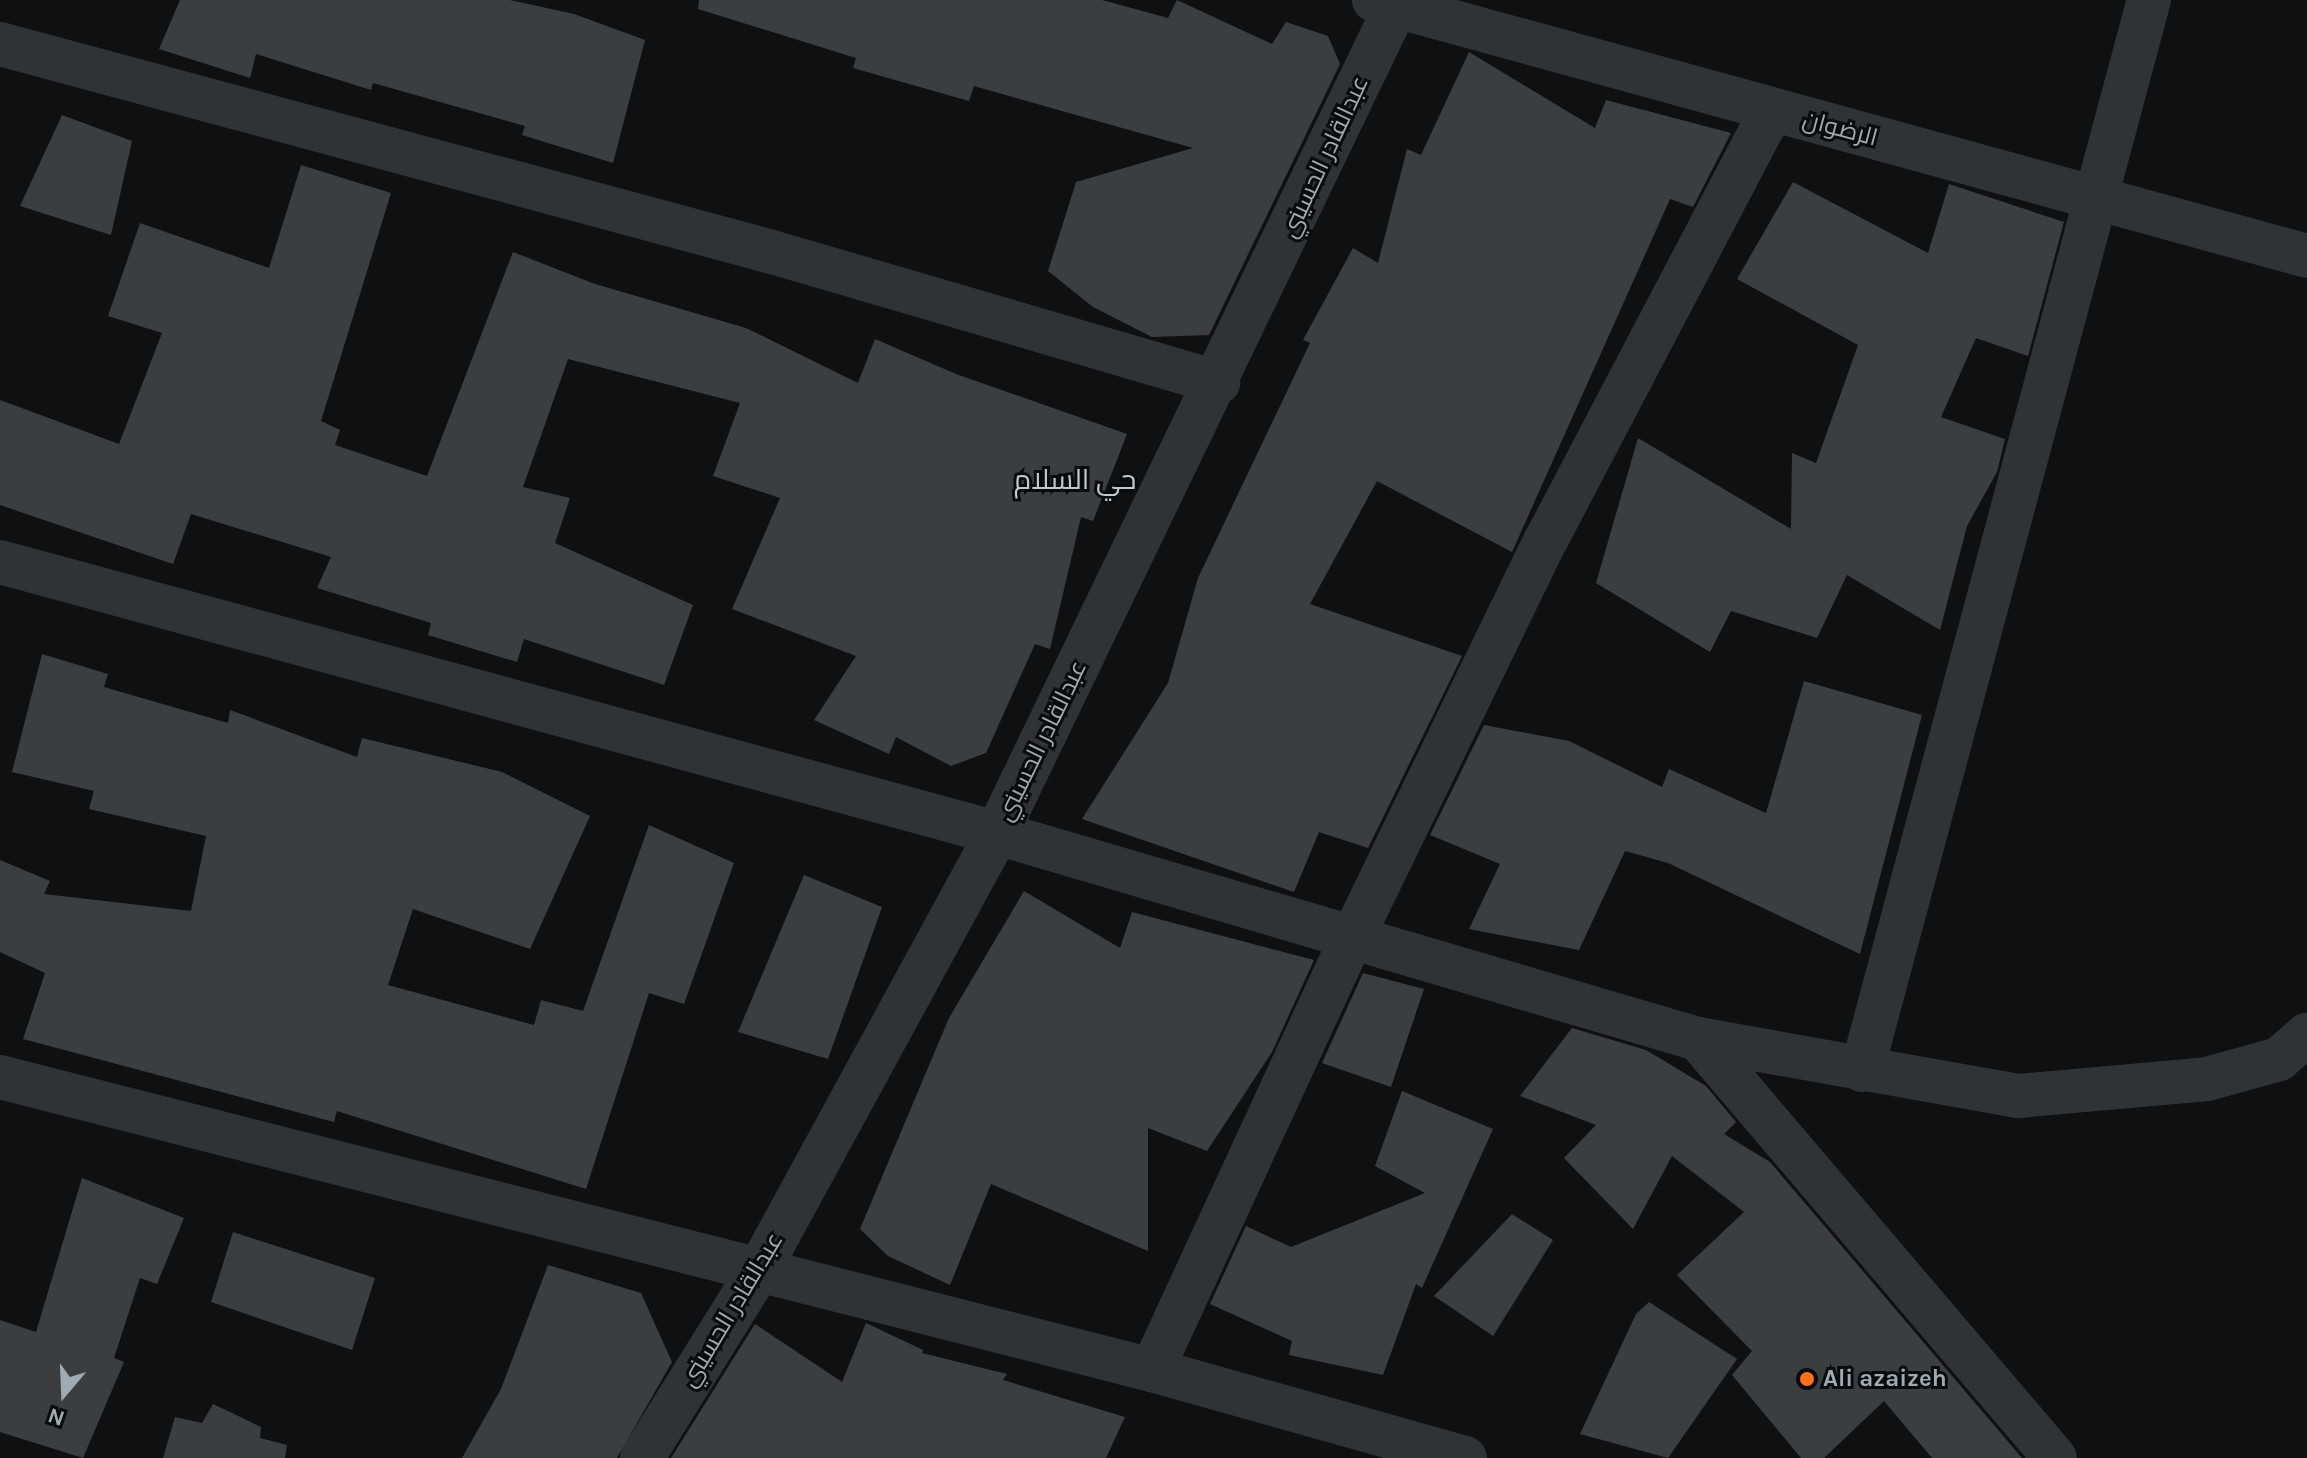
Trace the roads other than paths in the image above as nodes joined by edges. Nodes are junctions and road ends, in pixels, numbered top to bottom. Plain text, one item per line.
1 (2149, 0) edge
2 (1390, 2) edge
3 (0, 44) edge
4 (1772, 110) junction
5 (2096, 198) junction
6 (2307, 256) edge
7 (1218, 382) junction
8 (0, 562) edge
9 (997, 833) junction
10 (1351, 940) junction
11 (2307, 1035) edge
12 (1698, 1039) junction
13 (1862, 1070) junction
14 (0, 1077) edge
15 (759, 1270) junction
16 (1152, 1370) junction
17 (642, 1458) edge
18 (1465, 1458) edge
19 (2055, 1458) edge

1 - 5 street
2 - 4 street, الرضوان
2 - 7 street, عبدالقادر الحسيني
3 - 7 street
4 - 5 street, الرضوان
4 - 10 street
5 - 6 street, الرضوان
5 - 13 street
7 - 9 street, عبدالقادر الحسيني
8 - 9 street
9 - 10 street
9 - 15 street, عبدالقادر الحسيني
10 - 12 street
10 - 16 street
11 - 13 street
12 - 13 street
12 - 19 street
14 - 15 street
15 - 16 street
15 - 17 street, عبدالقادر الحسيني
16 - 18 street

